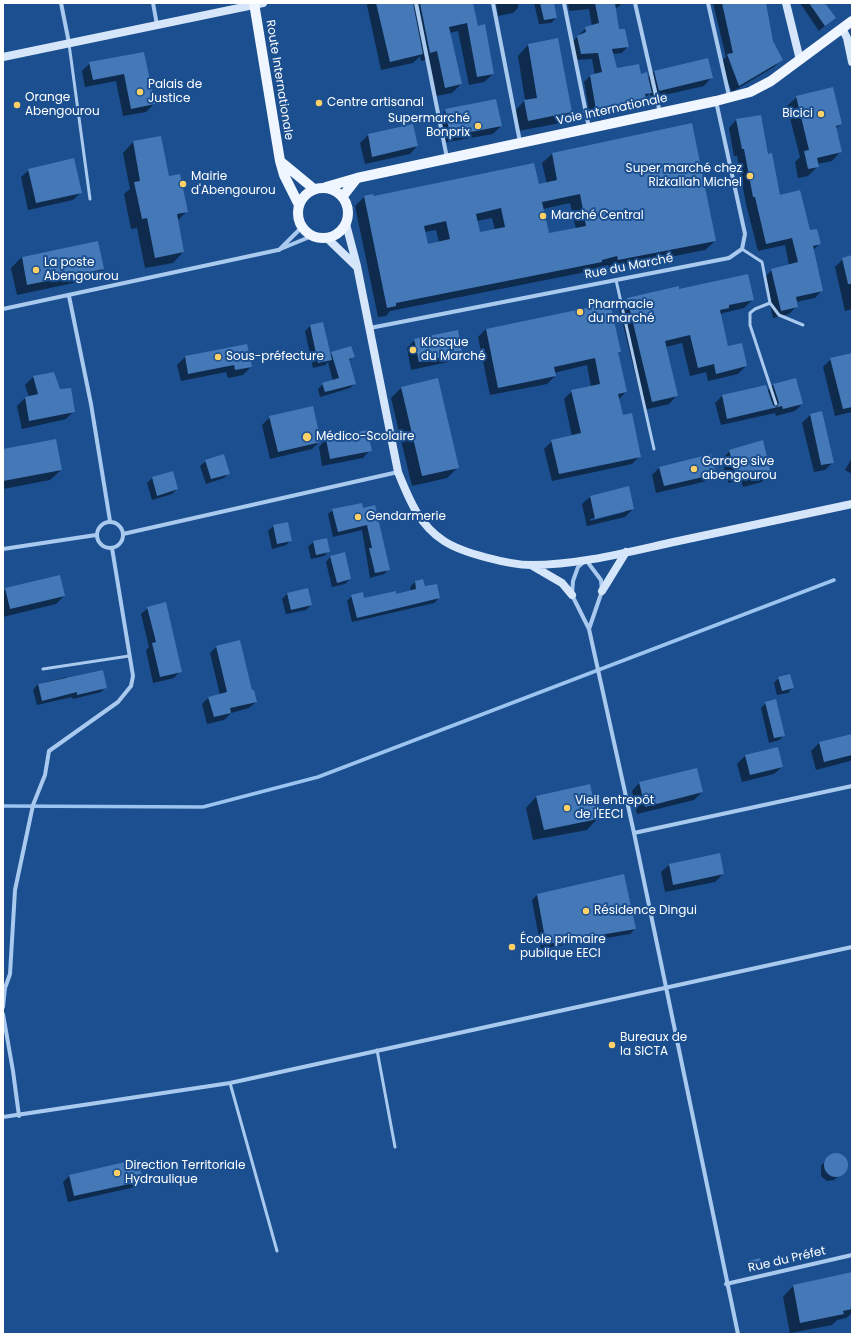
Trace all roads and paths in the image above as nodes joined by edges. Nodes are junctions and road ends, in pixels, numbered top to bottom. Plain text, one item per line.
1 (60, 3) edge
2 (153, 3) edge
3 (416, 3) edge
4 (493, 3) edge
5 (564, 3) edge
6 (635, 3) edge
7 (708, 3) edge
8 (786, 3) edge
9 (257, 4) edge
10 (852, 21) edge
11 (157, 25) junction
12 (842, 28) junction
13 (69, 43) junction
14 (3, 57) edge
15 (800, 60) junction
16 (852, 62) edge
17 (730, 98) junction
18 (716, 102) junction
19 (660, 113) junction
20 (590, 129) junction
21 (520, 143) junction
22 (447, 159) junction
23 (280, 161) junction
24 (357, 178) junction
25 (326, 187) junction
26 (314, 189) junction
27 (343, 196) junction
28 (90, 199) dead end
29 (299, 205) junction
30 (346, 224) junction
31 (302, 227) junction
32 (312, 236) junction
33 (328, 238) junction
34 (742, 249) junction
35 (278, 250) junction
36 (357, 266) junction
37 (616, 280) junction
38 (69, 296) junction
39 (770, 302) junction
40 (3, 309) edge
41 (803, 325) dead end
42 (369, 328) junction
43 (776, 404) dead end
44 (654, 449) dead end
45 (398, 472) junction
46 (852, 504) edge
47 (110, 521) junction
48 (123, 534) junction
49 (96, 535) junction
50 (112, 548) junction
51 (3, 549) edge
52 (626, 552) junction
53 (586, 560) junction
54 (531, 565) junction
55 (602, 591) junction
56 (572, 595) junction
57 (589, 629) junction
58 (129, 656) junction
59 (43, 669) dead end
60 (852, 786) edge
61 (634, 833) junction
62 (852, 947) edge
63 (666, 987) junction
64 (4, 988) edge
65 (3, 1008) edge
66 (3, 1014) edge
67 (378, 1050) junction
68 (230, 1083) junction
69 (19, 1116) junction
70 (3, 1117) edge
71 (395, 1147) dead end
72 (277, 1251) dead end
73 (852, 1255) edge
74 (726, 1284) junction
75 (738, 1334) edge

1 - 13 street
2 - 11 street
3 - 22 street
4 - 21 street
5 - 20 street
6 - 19 street
7 - 17 street
8 - 15 street
9 - 11 street
9 - 23 main road, Route Internationale
10 - 12 main road, Voie Internationale
11 - 13 street
12 - 15 main road, Voie Internationale
12 - 16 street
13 - 14 street
13 - 28 lane
15 - 17 main road, Voie Internationale
17 - 18 main road, Voie Internationale
18 - 19 main road, Voie Internationale
18 - 34 street
19 - 20 main road, Voie Internationale
20 - 21 main road, Voie Internationale
21 - 22 main road, Voie Internationale
22 - 24 main road, Voie Internationale
23 - 26 main road
23 - 29 main road, Route Internationale
24 - 25 main road, Voie Internationale
24 - 27 main road
25 - 26 main road
25 - 27 main road
26 - 29 main road
27 - 30 main road
29 - 31 main road
30 - 33 main road
30 - 36 street
31 - 32 main road
31 - 35 street
32 - 33 main road
32 - 35 street
33 - 36 street
34 - 37 street, Rue du Marché
34 - 39 lane
35 - 38 street
36 - 42 street
37 - 42 street, Rue du Marché
37 - 44 lane
38 - 40 street
38 - 47 street
39 - 41 lane
39 - 43 lane
42 - 45 street
45 - 48 street
45 - 54 street
46 - 52 street
47 - 48 street
47 - 49 street
48 - 50 street
49 - 50 street
49 - 51 street
50 - 58 street
52 - 53 street
52 - 55 street
53 - 54 street
53 - 55 street
53 - 56 street
54 - 56 street
55 - 57 street
56 - 57 street
57 - 61 street
58 - 59 lane
58 - 64 street
60 - 61 street
61 - 63 street
62 - 63 street
63 - 67 street
63 - 74 street
64 - 65 street
66 - 69 street
67 - 68 street
67 - 71 lane
68 - 69 street
68 - 72 lane
69 - 70 street
73 - 74 street, Rue du Préfet
74 - 75 street

